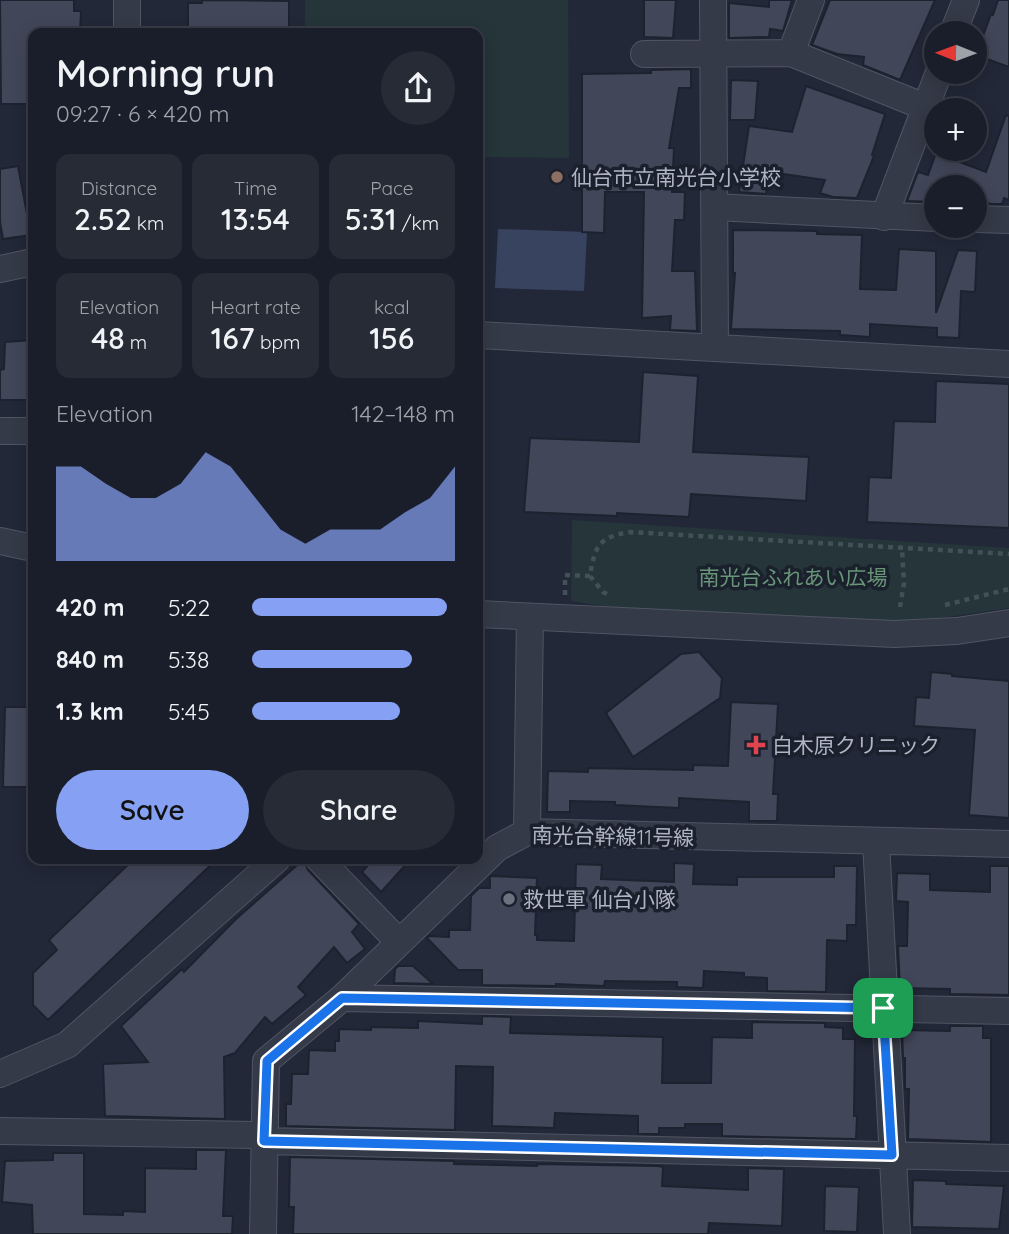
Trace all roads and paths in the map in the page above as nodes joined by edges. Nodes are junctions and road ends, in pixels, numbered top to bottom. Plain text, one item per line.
1 (127, 0) edge
2 (713, 0) edge
3 (811, 0) edge
4 (966, 0) edge
5 (958, 21) edge
6 (127, 28) edge
7 (713, 53) junction
8 (791, 53) junction
9 (644, 54) dead end
10 (924, 107) edge
11 (924, 110) edge
12 (714, 207) junction
13 (884, 217) junction
14 (924, 218) edge
15 (987, 219) edge
16 (1009, 220) edge
17 (28, 263) edge
18 (0, 269) edge
19 (483, 335) edge
20 (715, 348) junction
21 (1009, 364) edge
22 (0, 431) edge
23 (28, 431) edge
24 (0, 541) edge
25 (28, 547) edge
26 (902, 549) junction
27 (1009, 554) edge
28 (590, 576) junction
29 (1009, 589) edge
30 (613, 596) dead end
31 (565, 605) dead end
32 (940, 606) dead end
33 (900, 607) junction
34 (912, 607) dead end
35 (887, 608) dead end
36 (483, 614) edge
37 (530, 617) junction
38 (1009, 623) edge
39 (527, 832) junction
40 (876, 842) junction
41 (1009, 844) edge
42 (483, 861) edge
43 (271, 864) edge
44 (324, 864) edge
45 (480, 864) edge
46 (398, 941) junction
47 (342, 998) junction
48 (883, 1008) junction
49 (1009, 1011) edge
50 (0, 1074) edge
51 (0, 1131) edge
52 (264, 1138) junction
53 (892, 1155) junction
54 (1009, 1158) edge
55 (263, 1234) edge
56 (897, 1234) edge

1 - 6 street
2 - 7 street
3 - 8 street
4 - 5 street
7 - 8 street
7 - 9 street
7 - 12 street
8 - 10 street
11 - 13 street
12 - 13 street
12 - 20 street
13 - 14 street
15 - 16 street
17 - 18 street
19 - 20 street
20 - 21 street
22 - 23 street
24 - 25 street
26 - 27 path
26 - 28 path
26 - 33 path
28 - 30 path
28 - 31 path
29 - 32 path
33 - 34 path
33 - 35 path
36 - 37 street
37 - 38 street
37 - 39 street
39 - 40 street, 南光台幹線11号線
39 - 42 street, 南光台幹線11号線
40 - 41 street, 南光台幹線11号線
40 - 48 street
43 - 50 street
44 - 46 street
45 - 46 street, 南光台幹線11号線
46 - 47 street, 南光台幹線11号線
47 - 48 street
47 - 52 street, 南光台幹線11号線
48 - 49 street
48 - 53 street
51 - 52 street
52 - 53 street
52 - 55 street, 南光台幹線11号線
53 - 54 street
53 - 56 street

